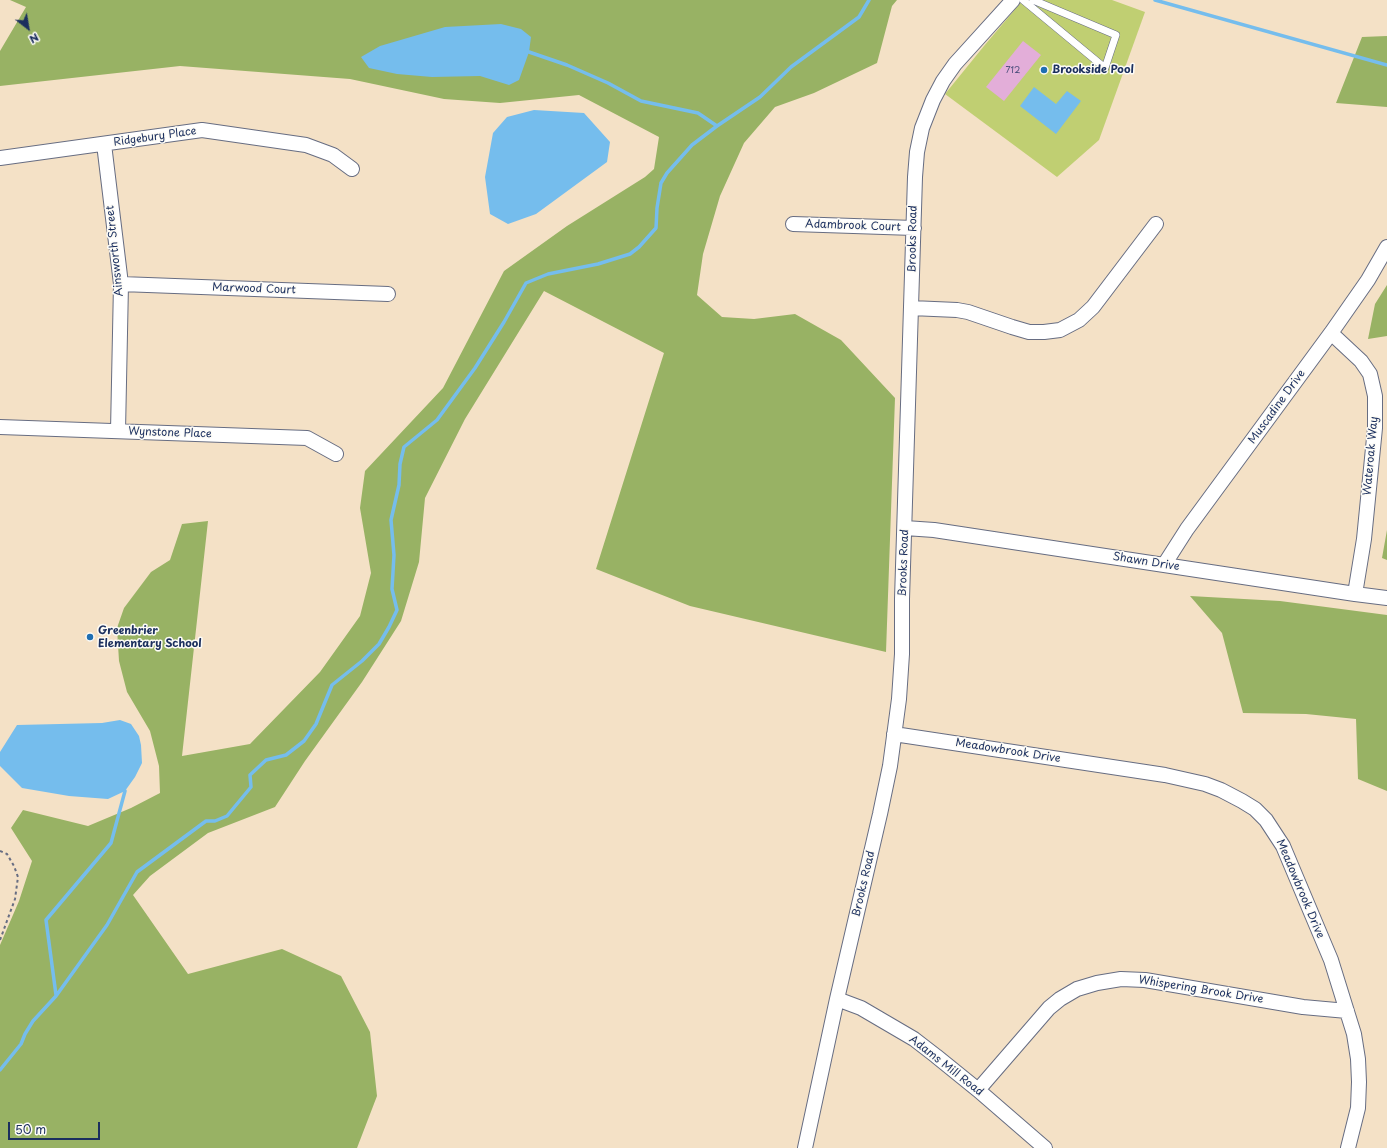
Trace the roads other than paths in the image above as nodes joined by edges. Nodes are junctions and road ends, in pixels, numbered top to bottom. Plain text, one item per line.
1 (1025, 1) edge
2 (104, 144) junction
3 (0, 158) edge
4 (352, 169) dead end
5 (793, 224) dead end
6 (1156, 224) dead end
7 (914, 228) junction
8 (1387, 246) edge
9 (121, 284) junction
10 (388, 294) dead end
11 (912, 308) junction
12 (1331, 333) junction
13 (0, 427) edge
14 (118, 431) junction
15 (336, 454) dead end
16 (905, 528) junction
17 (1164, 565) junction
18 (1356, 594) junction
19 (1387, 598) edge
20 (894, 734) junction
21 (837, 999) junction
22 (1347, 1011) junction
23 (978, 1090) junction
24 (805, 1148) edge
25 (1045, 1148) edge
26 (1348, 1148) edge

1 - 1 lane
1 - 7 street, Brooks Road
2 - 3 street, Ridgebury Place
2 - 4 street, Ridgebury Place
2 - 9 street, Ainsworth Street
5 - 7 street, Adambrook Court
6 - 11 street
7 - 11 street, Brooks Road
8 - 12 street, Muscadine Drive
9 - 10 street, Marwood Court
9 - 14 street, Ainsworth Street
11 - 16 street, Brooks Road
12 - 17 street, Muscadine Drive
12 - 18 street, Wateroak Way
13 - 14 street, Wynstone Place
14 - 15 street, Wynstone Place
16 - 17 street, Shawn Drive
16 - 20 street, Brooks Road
17 - 18 street, Shawn Drive
18 - 19 street, Shawn Drive
20 - 21 street, Brooks Road
20 - 22 street, Meadowbrook Drive
21 - 23 street, Adams Mill Road
21 - 24 street, Brooks Road
22 - 23 street, Whispering Brook Drive
22 - 26 street, Meadowbrook Drive
23 - 25 street, Adams Mill Road

